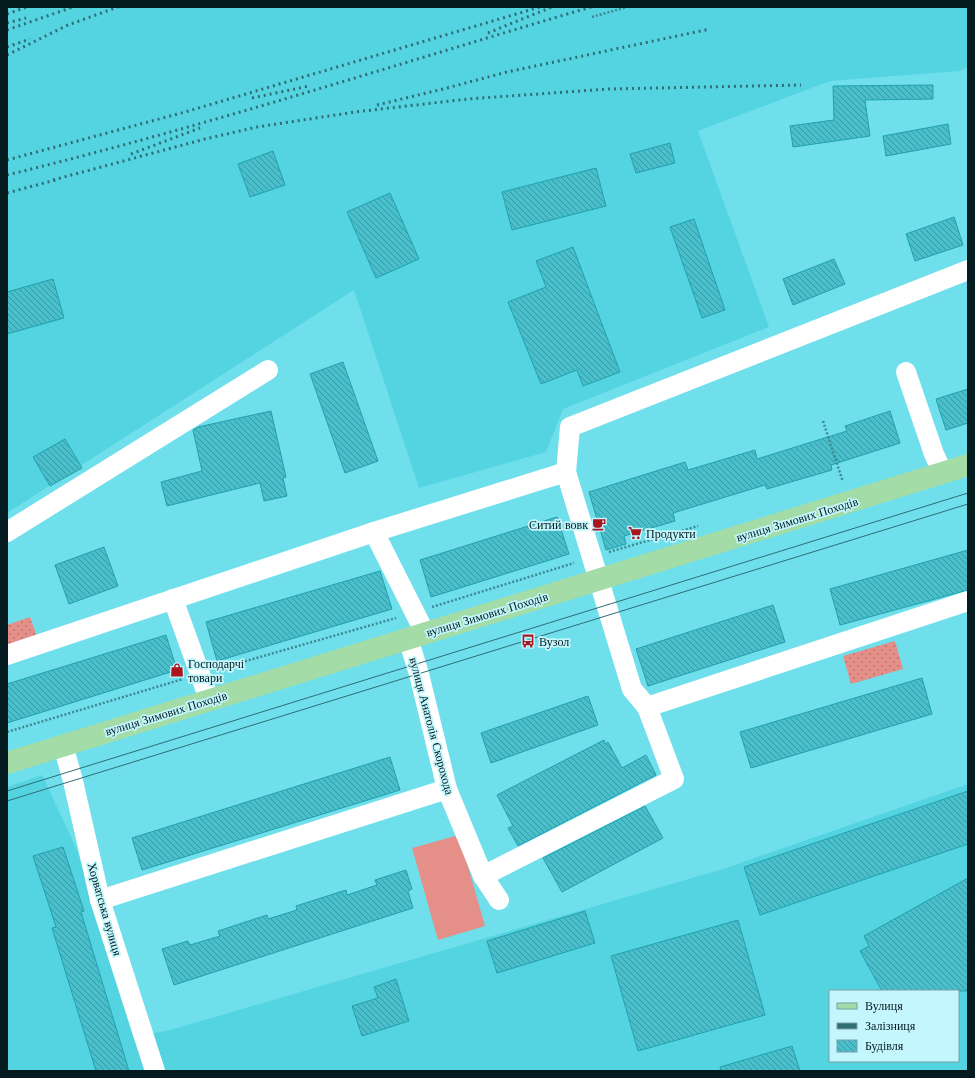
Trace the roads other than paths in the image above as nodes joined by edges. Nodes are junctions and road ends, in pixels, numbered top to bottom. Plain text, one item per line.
1 (968, 270) edge
2 (268, 370) dead end
3 (906, 372) dead end
4 (968, 465) edge
5 (566, 472) junction
6 (943, 473) junction
7 (7, 532) edge
8 (374, 532) junction
9 (598, 580) junction
10 (173, 598) junction
11 (968, 600) edge
12 (417, 636) junction
13 (7, 655) edge
14 (209, 699) junction
15 (648, 707) junction
16 (63, 745) junction
17 (7, 763) edge
18 (447, 789) junction
19 (483, 876) junction
20 (100, 900) junction
21 (499, 900) dead end
22 (155, 1071) edge

1 - 5 street
2 - 7 street
3 - 6 street
4 - 6 main road, вулиця Зимових Походів
5 - 8 street
5 - 9 street
6 - 9 main road, вулиця Зимових Походів
8 - 10 street
8 - 12 street, вулиця Анатолія Скорохода
9 - 12 main road, вулиця Зимових Походів
9 - 15 street
10 - 13 street
10 - 14 street
11 - 15 street
12 - 14 main road, вулиця Зимових Походів
12 - 18 street, вулиця Анатолія Скорохода
14 - 16 main road, вулиця Зимових Походів
15 - 19 street
16 - 17 main road, вулиця Зимових Походів
16 - 20 street, Хорватська вулиця
18 - 19 street, вулиця Анатолія Скорохода
18 - 20 street
19 - 21 street, вулиця Анатолія Скорохода
20 - 22 street, Хорватська вулиця

